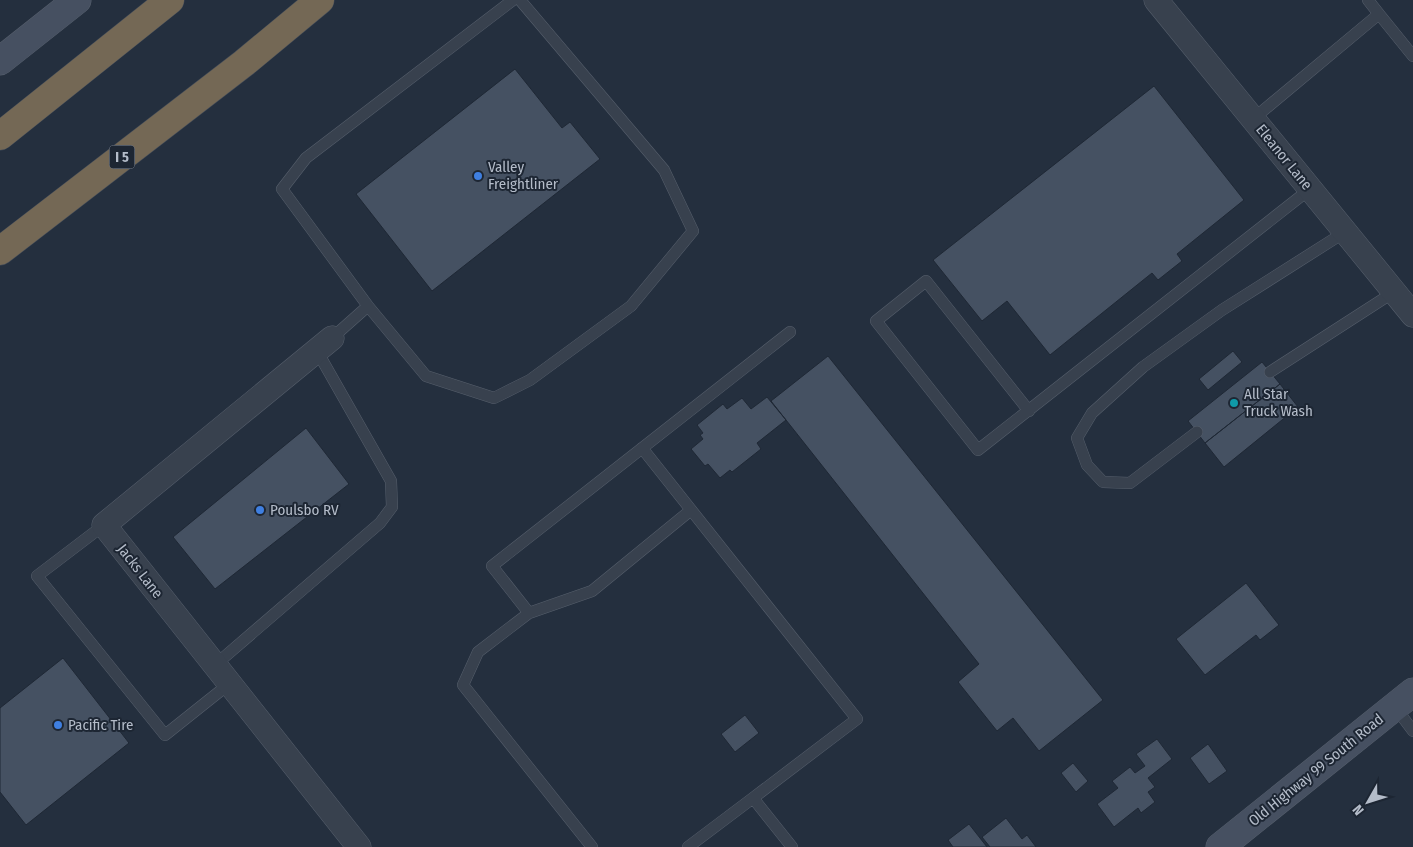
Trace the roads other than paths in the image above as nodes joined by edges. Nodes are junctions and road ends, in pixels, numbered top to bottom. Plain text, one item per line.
1 (77, 0) edge
2 (170, 0) edge
3 (320, 0) edge
4 (513, 0) edge
5 (520, 0) edge
6 (1156, 0) edge
7 (1368, 0) edge
8 (1379, 14) junction
9 (1413, 56) edge
10 (0, 60) edge
11 (1253, 119) junction
12 (0, 136) edge
13 (1310, 189) junction
14 (1345, 232) junction
15 (0, 251) edge
16 (1394, 292) junction
17 (368, 306) junction
18 (1413, 315) edge
19 (790, 332) dead end
20 (324, 344) junction
21 (1270, 372) dead end
22 (1028, 410) junction
23 (1196, 432) dead end
24 (642, 448) junction
25 (691, 510) junction
26 (104, 525) junction
27 (529, 613) junction
28 (215, 665) junction
29 (229, 684) junction
30 (1404, 699) edge
31 (1413, 731) edge
32 (753, 798) junction
33 (359, 847) edge
34 (592, 847) edge
35 (688, 847) edge
36 (792, 847) edge
37 (1220, 847) edge

1 - 10 street
2 - 12 highway
3 - 15 highway, I 5
4 - 17 lane
5 - 17 lane
6 - 11 street, Eleanor Lane
7 - 8 lane
8 - 9 lane
8 - 11 lane
11 - 13 street, Eleanor Lane
13 - 14 street, Eleanor Lane
13 - 22 lane
14 - 16 street, Eleanor Lane
14 - 23 lane
16 - 18 street, Eleanor Lane
16 - 21 lane
17 - 20 lane
19 - 24 lane
20 - 26 street
20 - 28 lane
22 - 22 lane
24 - 25 lane
24 - 27 lane
25 - 27 lane
25 - 32 lane
26 - 28 street, Jacks Lane
26 - 29 lane
27 - 34 lane
28 - 29 street, Jacks Lane
29 - 33 street, Jacks Lane
30 - 31 lane
30 - 37 street, Old Highway 99 South Road
32 - 35 lane
32 - 36 lane

